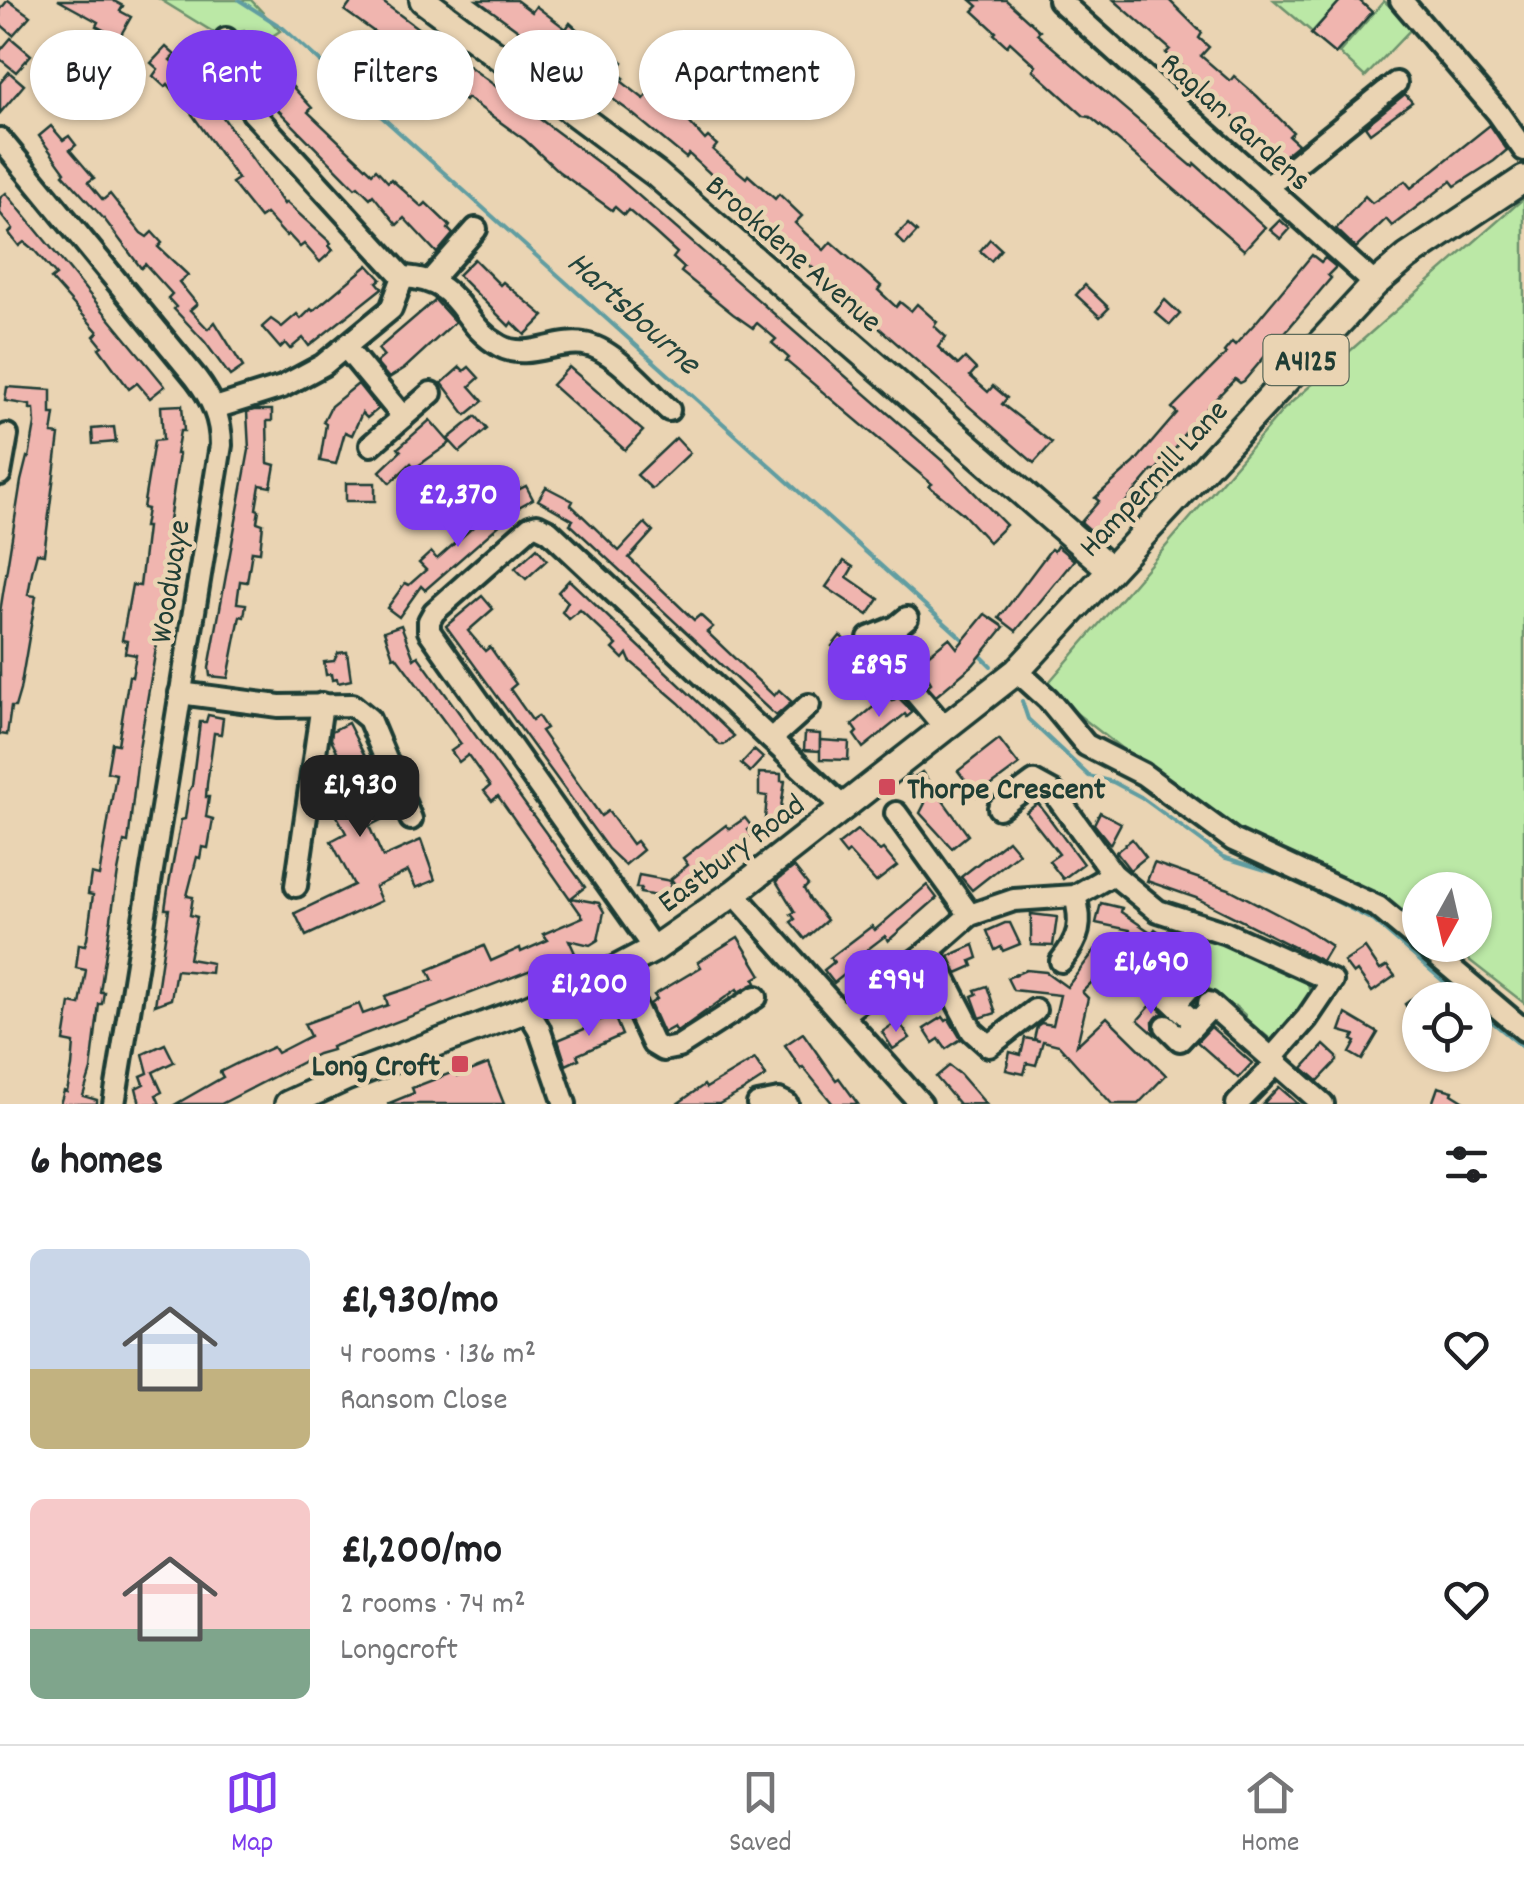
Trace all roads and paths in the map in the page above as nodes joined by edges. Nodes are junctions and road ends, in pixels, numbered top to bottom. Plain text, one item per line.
1 (423, 0) edge
2 (1059, 0) edge
3 (1401, 0) edge
4 (1396, 83) dead end
5 (259, 120) edge
6 (0, 139) edge
7 (1524, 150) edge
8 (1524, 179) edge
9 (1270, 189) junction
10 (476, 229) dead end
11 (403, 277) junction
12 (431, 280) junction
13 (1375, 284) junction
14 (346, 348) junction
15 (431, 393) dead end
16 (214, 408) junction
17 (669, 410) dead end
18 (403, 417) junction
19 (6, 434) dead end
20 (371, 445) dead end
21 (0, 474) edge
22 (1110, 569) junction
23 (907, 618) dead end
24 (1017, 671) junction
25 (180, 694) junction
26 (322, 704) junction
27 (809, 705) dead end
28 (945, 728) junction
29 (771, 740) junction
30 (843, 808) junction
31 (999, 808) dead end
32 (896, 813) dead end
33 (411, 820) dead end
34 (1113, 874) junction
35 (296, 886) dead end
36 (734, 892) junction
37 (1075, 896) junction
38 (970, 916) junction
39 (1402, 927) edge
40 (654, 949) junction
41 (930, 950) junction
42 (1061, 961) dead end
43 (1444, 962) edge
44 (618, 968) junction
45 (1196, 981) dead end
46 (1153, 984) dead end
47 (756, 997) dead end
48 (1175, 1004) junction
49 (527, 1010) junction
50 (1036, 1010) dead end
51 (842, 1014) junction
52 (1196, 1023) junction
53 (1166, 1026) dead end
54 (1524, 1030) edge
55 (1275, 1060) junction
56 (114, 1104) edge
57 (288, 1104) edge
58 (565, 1104) edge
59 (758, 1104) edge
60 (787, 1104) edge
61 (921, 1104) edge
62 (1237, 1104) edge
63 (1323, 1104) edge

1 - 22 main road, Brookdene Avenue
2 - 9 street, Raglan Gardens
3 - 7 street
4 - 9 street
5 - 11 street
6 - 16 street, Woodwaye
8 - 13 main road, Hampermill Lane / A4125
9 - 13 street, Raglan Gardens
10 - 12 street
11 - 12 street
11 - 14 street
12 - 17 street
13 - 22 main road, Hampermill Lane / A4125
14 - 16 street
14 - 18 street
15 - 18 street
16 - 25 street, Woodwaye
18 - 20 street
19 - 21 street
22 - 24 main road, Hampermill Lane / A4125
23 - 28 street
24 - 28 main road, Eastbury Road / A4125
24 - 39 street
25 - 26 street
25 - 56 street, Woodwaye
26 - 33 street
26 - 35 street
27 - 29 street
28 - 30 main road, Eastbury Road / A4125
29 - 30 street
29 - 40 street
30 - 36 main road, Eastbury Road / A4125
31 - 34 street
32 - 38 street
34 - 37 street
34 - 55 street
36 - 40 main road, Eastbury Road / A4125
36 - 51 street
37 - 38 street
37 - 42 street
38 - 41 street
40 - 44 main road, Eastbury Road / A4125
41 - 50 street
41 - 51 street
43 - 54 street
44 - 47 street
44 - 49 main road, Eastbury Road / A4125
45 - 48 street
46 - 48 street
48 - 52 street
49 - 57 main road, Eastbury Road / A4125
49 - 58 street
51 - 61 street
52 - 53 street
52 - 55 street
55 - 62 street
55 - 63 street
59 - 60 street

